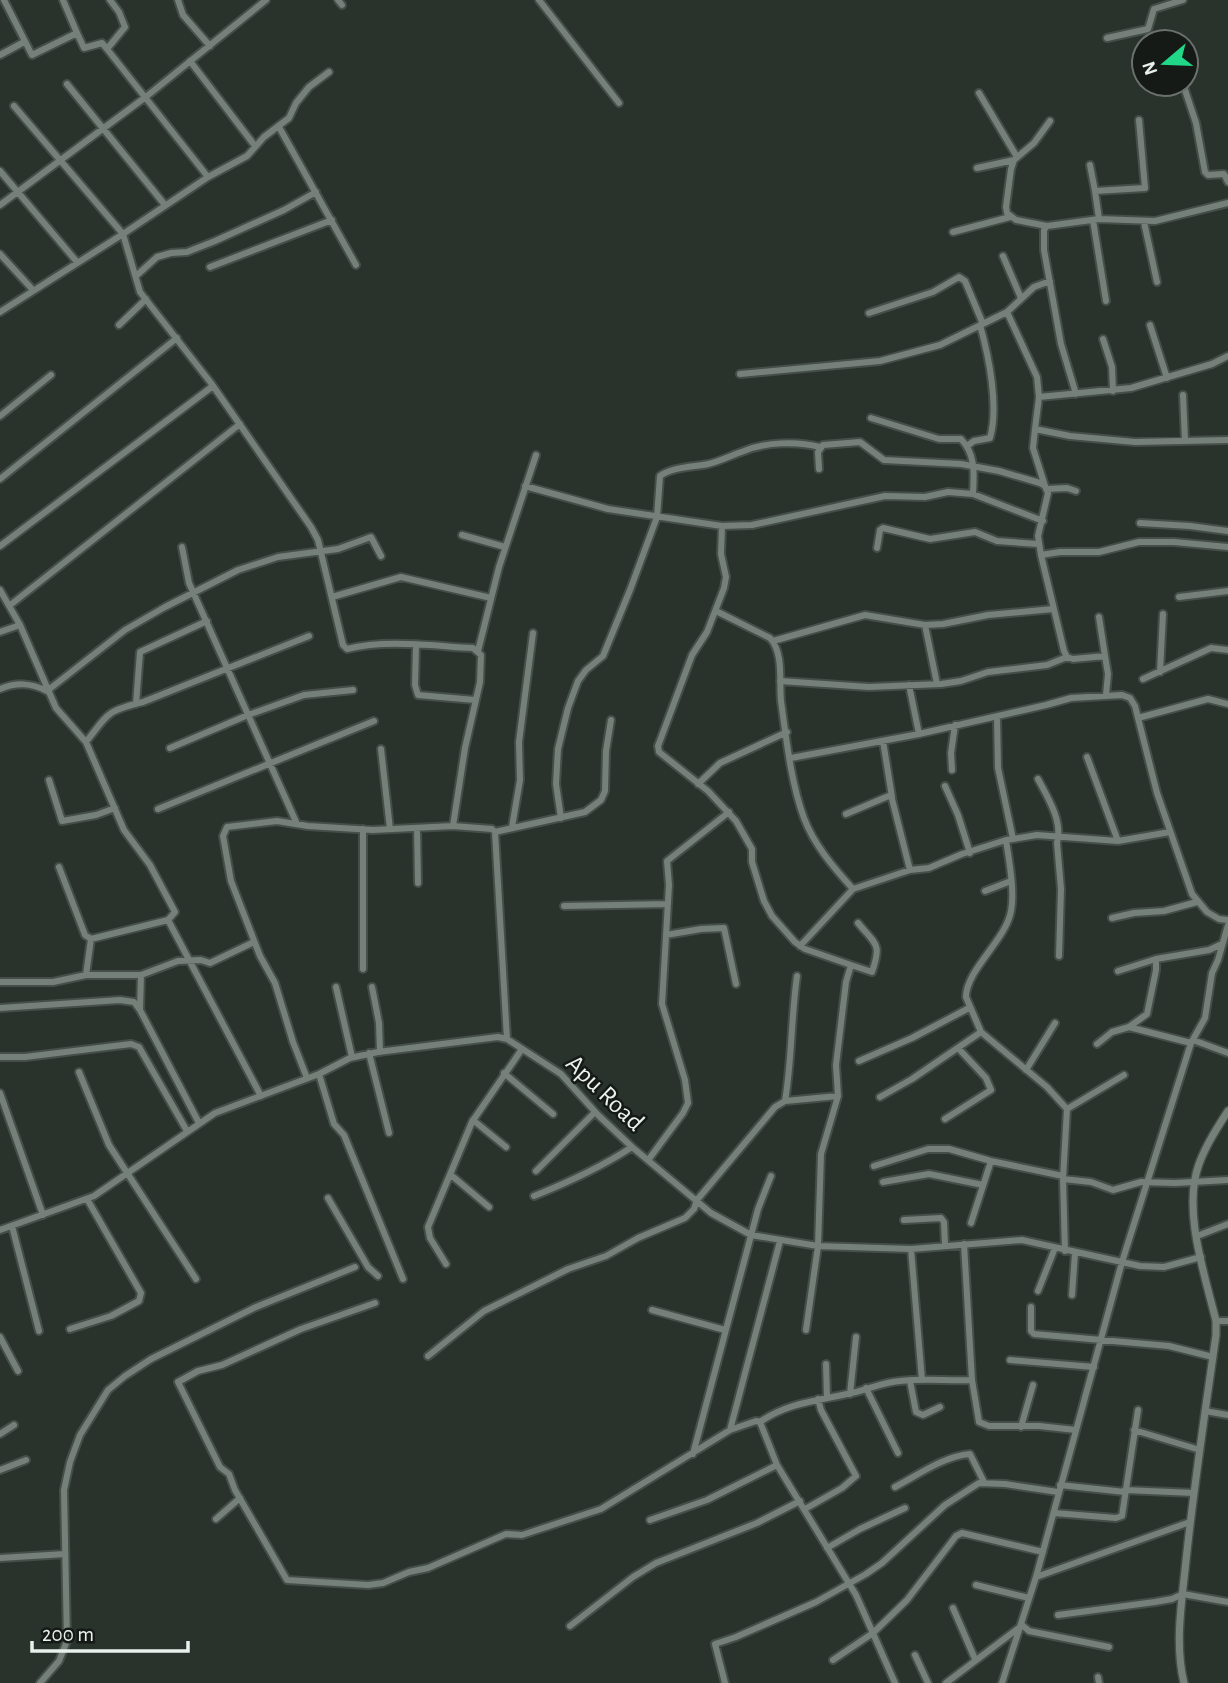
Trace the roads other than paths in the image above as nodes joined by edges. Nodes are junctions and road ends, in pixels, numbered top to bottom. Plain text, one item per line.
1 (4, 0) edge
2 (63, 0) edge
3 (110, 0) edge
4 (178, 0) edge
5 (266, 0) edge
6 (539, 0) edge
7 (1183, 0) edge
8 (76, 33) junction
9 (1107, 38) dead end
10 (24, 42) junction
11 (210, 46) junction
12 (107, 49) junction
13 (0, 55) edge
14 (190, 61) junction
15 (330, 72) dead end
16 (68, 84) dead end
17 (979, 93) dead end
18 (147, 96) junction
19 (1188, 98) edge
20 (619, 103) dead end
21 (14, 106) dead end
22 (1139, 120) dead end
23 (1050, 121) dead end
24 (279, 127) junction
25 (103, 128) junction
26 (255, 146) junction
27 (1016, 158) junction
28 (59, 160) junction
29 (1090, 165) dead end
30 (977, 169) dead end
31 (0, 171) edge
32 (208, 177) junction
33 (1228, 182) edge
34 (1095, 191) junction
35 (17, 192) junction
36 (316, 192) junction
37 (1228, 203) edge
38 (0, 205) edge
39 (165, 205) junction
40 (1010, 217) junction
41 (332, 220) junction
42 (1096, 220) junction
43 (1144, 222) junction
44 (1047, 226) junction
45 (953, 232) dead end
46 (123, 234) junction
47 (0, 254) edge
48 (1003, 256) dead end
49 (77, 262) junction
50 (356, 265) dead end
51 (210, 267) dead end
52 (136, 276) junction
53 (1050, 281) junction
54 (1157, 282) dead end
55 (33, 290) junction
56 (1021, 298) junction
57 (146, 299) junction
58 (1106, 301) dead end
59 (0, 312) edge
60 (1007, 312) junction
61 (869, 313) dead end
62 (119, 325) dead end
63 (982, 325) junction
64 (1150, 325) dead end
65 (177, 338) junction
66 (1102, 339) dead end
67 (1228, 356) edge
68 (740, 374) dead end
69 (51, 375) dead end
70 (1167, 378) junction
71 (213, 386) junction
72 (1112, 391) junction
73 (1076, 394) junction
74 (1183, 395) dead end
75 (1039, 397) junction
76 (0, 416) edge
77 (871, 418) dead end
78 (240, 424) junction
79 (1035, 429) junction
80 (1228, 440) edge
81 (1185, 441) junction
82 (967, 446) junction
83 (820, 447) junction
84 (536, 455) dead end
85 (974, 466) junction
86 (819, 469) dead end
87 (0, 479) edge
88 (525, 486) junction
89 (1046, 488) junction
90 (1076, 491) dead end
91 (973, 494) junction
92 (657, 517) junction
93 (1043, 521) junction
94 (1140, 523) dead end
95 (722, 526) junction
96 (1228, 531) edge
97 (462, 535) dead end
98 (1038, 544) junction
99 (0, 546) edge
100 (182, 547) dead end
101 (505, 547) junction
102 (1228, 547) edge
103 (877, 548) dead end
104 (321, 551) junction
105 (1041, 555) junction
106 (381, 556) dead end
107 (0, 590) edge
108 (1228, 591) edge
109 (194, 592) junction
110 (331, 597) junction
111 (1178, 597) dead end
112 (491, 598) junction
113 (9, 606) junction
114 (1053, 609) junction
115 (716, 611) junction
116 (1163, 614) dead end
117 (1099, 617) dead end
118 (207, 621) junction
119 (20, 625) junction
120 (925, 625) junction
121 (0, 632) edge
122 (533, 633) dead end
123 (309, 636) dead end
124 (773, 641) junction
125 (416, 645) junction
126 (1228, 649) edge
127 (478, 651) junction
128 (1105, 656) junction
129 (1068, 657) junction
130 (228, 668) junction
131 (1160, 672) junction
132 (1143, 679) dead end
133 (780, 681) junction
134 (937, 684) junction
135 (909, 685) junction
136 (0, 689) edge
137 (353, 690) dead end
138 (47, 691) junction
139 (1106, 695) junction
140 (475, 700) junction
141 (136, 704) junction
142 (1228, 704) edge
143 (248, 715) junction
144 (997, 717) junction
145 (1138, 718) junction
146 (611, 720) dead end
147 (374, 721) dead end
148 (955, 725) junction
149 (787, 732) junction
150 (919, 734) junction
151 (883, 741) junction
152 (86, 742) junction
153 (170, 748) dead end
154 (381, 749) dead end
155 (1087, 757) dead end
156 (791, 758) junction
157 (270, 763) junction
158 (952, 770) dead end
159 (1038, 779) dead end
160 (49, 780) dead end
161 (698, 784) junction
162 (945, 786) dead end
163 (892, 797) junction
164 (115, 808) junction
165 (158, 809) dead end
166 (729, 812) junction
167 (846, 814) dead end
168 (561, 818) junction
169 (297, 824) junction
170 (453, 826) junction
171 (512, 827) junction
172 (418, 828) junction
173 (363, 829) junction
174 (390, 829) junction
175 (495, 832) junction
176 (1170, 832) junction
177 (1058, 836) junction
178 (1010, 840) junction
179 (1118, 841) junction
180 (970, 853) junction
181 (59, 867) dead end
182 (911, 870) junction
183 (1011, 881) junction
184 (418, 883) dead end
185 (853, 889) junction
186 (985, 891) dead end
187 (1196, 902) junction
188 (668, 904) junction
189 (564, 906) dead end
190 (1112, 918) dead end
191 (168, 920) junction
192 (1228, 922) edge
193 (858, 923) dead end
194 (666, 935) junction
195 (91, 939) junction
196 (254, 942) junction
197 (1222, 944) junction
198 (800, 946) junction
199 (1059, 956) dead end
200 (1156, 959) junction
201 (189, 962) junction
202 (851, 965) junction
203 (363, 970) dead end
204 (1118, 971) dead end
205 (86, 975) junction
206 (141, 975) junction
207 (797, 976) dead end
208 (0, 982) edge
209 (736, 984) dead end
210 (336, 987) dead end
211 (372, 987) dead end
212 (0, 1008) edge
213 (969, 1008) junction
214 (140, 1010) junction
215 (1055, 1023) dead end
216 (1129, 1027) junction
217 (981, 1032) junction
218 (507, 1039) junction
219 (1192, 1042) junction
220 (1097, 1044) dead end
221 (522, 1049) junction
222 (959, 1049) junction
223 (380, 1052) junction
224 (369, 1053) junction
225 (1228, 1053) edge
226 (0, 1057) edge
227 (352, 1057) junction
228 (859, 1061) dead end
229 (1026, 1070) junction
230 (79, 1072) dead end
231 (504, 1073) junction
232 (319, 1074) junction
233 (1124, 1075) dead end
234 (307, 1079) junction
235 (0, 1093) edge
236 (838, 1096) junction
237 (261, 1097) junction
238 (880, 1097) dead end
239 (785, 1101) junction
240 (1067, 1109) junction
241 (1228, 1111) edge
242 (595, 1112) junction
243 (553, 1114) dead end
244 (945, 1119) dead end
245 (472, 1120) junction
246 (199, 1123) junction
247 (187, 1130) junction
248 (388, 1133) dead end
249 (506, 1147) dead end
250 (632, 1147) junction
251 (649, 1159) junction
252 (990, 1161) junction
253 (874, 1166) dead end
254 (536, 1171) dead end
255 (128, 1175) junction
256 (451, 1175) junction
257 (771, 1176) dead end
258 (1063, 1178) junction
259 (1228, 1180) edge
260 (1195, 1181) junction
261 (884, 1182) dead end
262 (1148, 1183) junction
263 (983, 1185) junction
264 (534, 1196) dead end
265 (328, 1198) dead end
266 (87, 1199) junction
267 (697, 1200) junction
268 (489, 1207) dead end
269 (43, 1215) junction
270 (904, 1220) dead end
271 (971, 1223) dead end
272 (1228, 1224) edge
273 (12, 1226) junction
274 (0, 1230) edge
275 (751, 1236) junction
276 (1197, 1236) junction
277 (780, 1241) junction
278 (964, 1244) junction
279 (945, 1245) junction
280 (818, 1246) junction
281 (1055, 1248) junction
282 (911, 1249) junction
283 (1065, 1251) junction
284 (1075, 1253) junction
285 (1201, 1257) junction
286 (1122, 1262) junction
287 (446, 1264) dead end
288 (355, 1267) dead end
289 (378, 1276) dead end
290 (196, 1279) dead end
291 (403, 1279) dead end
292 (1038, 1291) dead end
293 (1072, 1295) dead end
294 (375, 1303) dead end
295 (1031, 1307) dead end
296 (652, 1310) dead end
297 (1216, 1321) junction
298 (1228, 1321) edge
299 (70, 1329) dead end
300 (725, 1330) junction
301 (806, 1330) dead end
302 (39, 1331) dead end
303 (0, 1337) edge
304 (856, 1337) dead end
305 (1101, 1341) junction
306 (428, 1356) dead end
307 (1213, 1357) junction
308 (1010, 1360) dead end
309 (826, 1364) dead end
310 (1094, 1367) junction
311 (18, 1371) dead end
312 (922, 1380) junction
313 (972, 1380) junction
314 (910, 1381) junction
315 (1033, 1385) dead end
316 (866, 1388) junction
317 (850, 1394) junction
318 (827, 1398) junction
319 (818, 1399) junction
320 (940, 1407) dead end
321 (1138, 1410) dead end
322 (1205, 1411) junction
323 (1228, 1415) edge
324 (760, 1422) junction
325 (14, 1425) dead end
326 (1021, 1427) junction
327 (730, 1430) junction
328 (1076, 1430) junction
329 (1134, 1430) junction
330 (0, 1434) edge
331 (1200, 1450) junction
332 (693, 1454) junction
333 (898, 1454) dead end
334 (26, 1460) dead end
335 (777, 1465) junction
336 (0, 1469) edge
337 (984, 1482) junction
338 (895, 1486) dead end
339 (1059, 1489) junction
340 (1125, 1491) junction
341 (1194, 1493) junction
342 (240, 1498) junction
343 (800, 1501) junction
344 (905, 1508) dead end
345 (805, 1509) junction
346 (1054, 1513) junction
347 (216, 1519) dead end
348 (650, 1520) dead end
349 (1190, 1522) junction
350 (827, 1548) junction
351 (1043, 1552) junction
352 (65, 1553) junction
353 (0, 1558) edge
354 (1036, 1577) junction
355 (849, 1584) junction
356 (976, 1585) dead end
357 (1182, 1594) junction
358 (1029, 1598) junction
359 (1228, 1602) edge
360 (953, 1608) dead end
361 (1058, 1615) dead end
362 (1022, 1625) junction
363 (570, 1626) dead end
364 (873, 1633) junction
365 (1109, 1647) dead end
366 (915, 1655) dead end
367 (975, 1659) junction
368 (833, 1660) dead end
369 (893, 1682) edge
370 (40, 1683) edge
371 (725, 1683) edge
372 (928, 1683) edge
373 (946, 1683) edge
374 (1002, 1683) edge
375 (1184, 1683) edge

1 - 10 street
2 - 8 street
3 - 12 street
4 - 11 street
5 - 11 street
6 - 20 street
7 - 9 street
8 - 10 street
8 - 12 street
10 - 13 street
11 - 14 street
12 - 18 street
14 - 18 street
14 - 26 street
15 - 24 street
16 - 25 street
17 - 27 street
18 - 25 street
18 - 32 street
19 - 33 street
21 - 28 street
22 - 34 street
23 - 27 street
24 - 26 street
24 - 36 street
25 - 28 street
25 - 39 street
26 - 32 street
27 - 30 street
27 - 40 street
28 - 35 street
28 - 46 street
29 - 34 street
31 - 35 street
32 - 39 street
34 - 42 street
35 - 38 street
35 - 49 street
36 - 41 street
36 - 52 street
37 - 43 street
39 - 46 street
40 - 44 street
40 - 45 street
41 - 50 street
41 - 51 street
42 - 43 street
42 - 44 street
42 - 58 street
43 - 54 street
44 - 53 street
46 - 49 street
46 - 52 street
47 - 55 street
48 - 56 street
49 - 55 street
52 - 57 street
53 - 56 street
53 - 73 street
55 - 59 street
56 - 60 street
57 - 62 street
57 - 65 street
60 - 63 street
60 - 75 street
61 - 63 street
63 - 68 street
63 - 82 street
64 - 70 street
65 - 71 street
65 - 87 street
66 - 72 street
67 - 70 street
69 - 76 street
70 - 72 street
71 - 78 street
71 - 99 street
72 - 73 street
73 - 75 street
74 - 81 street
75 - 79 street
77 - 82 street
78 - 104 street
78 - 113 street
79 - 81 street
79 - 89 street
80 - 81 street
82 - 85 street
83 - 85 street
83 - 86 street
83 - 92 street
84 - 88 street
85 - 89 street
85 - 91 street
88 - 92 street
88 - 101 street
89 - 90 street
89 - 93 street
91 - 93 street
91 - 95 street
92 - 95 street
92 - 168 street
93 - 98 street
94 - 96 street
95 - 115 street
97 - 101 street
98 - 103 street
98 - 105 street
100 - 109 street
101 - 112 street
102 - 105 street
104 - 106 street
104 - 109 street
104 - 110 street
105 - 114 street
107 - 113 street
108 - 111 street
109 - 118 street
109 - 138 street
110 - 112 street
110 - 125 street
112 - 127 street
113 - 119 street
114 - 120 street
114 - 129 street
115 - 124 street
115 - 161 street
116 - 131 street
117 - 128 street
118 - 130 street
118 - 141 street
119 - 121 street
119 - 138 street
120 - 124 street
120 - 134 street
122 - 171 street
123 - 130 street
124 - 133 street
125 - 127 street
125 - 140 street
126 - 131 street
127 - 140 street
128 - 129 street
128 - 139 street
129 - 134 street
130 - 141 street
130 - 143 street
131 - 132 street
133 - 135 street
133 - 149 street
134 - 135 street
135 - 150 street
136 - 138 street
137 - 143 street
138 - 152 street
139 - 144 street
139 - 145 street
140 - 170 street
141 - 152 street
142 - 145 street
143 - 153 street
143 - 157 street
144 - 148 street
144 - 178 street
145 - 176 street
146 - 168 street
147 - 157 street
148 - 150 street
148 - 158 street
149 - 156 street
149 - 161 street
150 - 151 street
151 - 156 street
151 - 163 street
152 - 164 street
154 - 174 street
155 - 179 street
156 - 185 street
157 - 165 street
157 - 169 street
159 - 177 street
160 - 164 street
161 - 166 street
162 - 180 street
163 - 167 street
163 - 182 street
164 - 191 street
166 - 188 street
166 - 198 street
168 - 171 street
169 - 173 street
169 - 196 street
170 - 172 street
170 - 175 street
171 - 175 street
172 - 174 street
172 - 184 street
173 - 174 street
173 - 203 street
175 - 218 street
176 - 179 street
176 - 187 street
177 - 178 street
177 - 179 street
177 - 199 street
178 - 180 street
178 - 183 street
180 - 182 street
181 - 195 street
182 - 185 street
183 - 186 street
183 - 213 street
185 - 198 street
187 - 190 street
187 - 192 street
188 - 189 street
188 - 194 street
191 - 195 street
191 - 201 street
192 - 197 street
193 - 202 street
194 - 209 street
194 - 251 street
195 - 205 street
196 - 201 street
196 - 234 street
197 - 200 street
197 - 219 street
198 - 202 street
200 - 204 street
200 - 216 street
201 - 206 street
201 - 237 street
202 - 236 street
205 - 206 street
205 - 208 street
206 - 214 street
207 - 239 street
210 - 227 street
211 - 223 street
212 - 214 street
213 - 217 street
213 - 228 street
214 - 246 street
215 - 229 street
216 - 219 street
216 - 220 street
217 - 222 street
217 - 229 street
218 - 221 street, Apu Road
218 - 223 street
219 - 225 street
219 - 262 street
221 - 231 street
221 - 242 street, Apu Road
222 - 238 street
222 - 244 street
223 - 224 street
224 - 227 street
224 - 248 street
226 - 247 street
227 - 232 street
229 - 240 street
230 - 255 street
231 - 243 street
231 - 245 street
232 - 234 street
232 - 291 street
233 - 240 street
234 - 237 street
235 - 269 street
236 - 239 street
236 - 280 street
237 - 246 street
239 - 267 street
240 - 258 street
241 - 260 street
242 - 250 street, Apu Road
242 - 254 street
245 - 249 street
245 - 256 street
246 - 247 street
247 - 255 street
250 - 251 street, Apu Road
250 - 264 street
251 - 267 street, Apu Road
252 - 253 street
252 - 258 street
252 - 263 street
255 - 266 street
255 - 290 street
256 - 268 street
256 - 287 street
257 - 275 street
258 - 262 street
258 - 283 street
259 - 260 street
260 - 262 street
260 - 276 street
261 - 263 street
262 - 286 street
263 - 271 street
265 - 289 street
266 - 269 street
266 - 299 street
267 - 275 street, Apu Road
267 - 306 street
269 - 273 street
270 - 279 street
272 - 276 street
273 - 274 street
273 - 302 street
275 - 277 street, Apu Road
275 - 300 street
276 - 285 street
277 - 280 street, Apu Road
277 - 327 street
278 - 279 street, Apu Road
278 - 281 street, Apu Road
278 - 313 street
279 - 282 street, Apu Road
280 - 282 street, Apu Road
280 - 301 street
281 - 283 street, Apu Road
281 - 292 street
282 - 312 street
283 - 284 street, Apu Road
284 - 286 street, Apu Road
284 - 293 street
285 - 286 street, Apu Road
285 - 297 street
286 - 305 street
288 - 352 street
294 - 342 street
295 - 305 street
296 - 300 street
297 - 298 street
297 - 307 street
300 - 332 street
303 - 311 street
304 - 317 street
305 - 307 street
305 - 310 street
307 - 322 street
308 - 310 street
309 - 318 street
310 - 328 street
312 - 313 street
312 - 314 street
313 - 326 street
314 - 316 street
314 - 320 street
315 - 326 street
316 - 317 street
316 - 333 street
317 - 318 street
318 - 319 street
319 - 324 street
319 - 345 street
321 - 329 street
322 - 323 street
322 - 331 street
324 - 327 street
324 - 335 street
325 - 330 street
326 - 328 street
327 - 332 street
328 - 339 street
329 - 331 street
329 - 340 street
331 - 341 street
332 - 342 street
334 - 336 street
335 - 343 street
335 - 348 street
337 - 338 street
337 - 339 street
337 - 355 street
339 - 340 street
339 - 346 street
340 - 341 street
340 - 346 street
341 - 349 street
342 - 347 street
343 - 345 street
343 - 363 street
344 - 350 street
345 - 350 street
346 - 351 street
349 - 354 street
349 - 357 street
350 - 355 street
351 - 354 street
351 - 364 street
352 - 353 street
352 - 370 street
354 - 358 street
355 - 364 street
355 - 371 street
356 - 358 street
357 - 359 street
357 - 361 street
357 - 375 street
358 - 362 street
360 - 367 street
362 - 365 street
362 - 367 street
362 - 374 street
364 - 368 street
364 - 369 street
366 - 372 street
367 - 373 street

